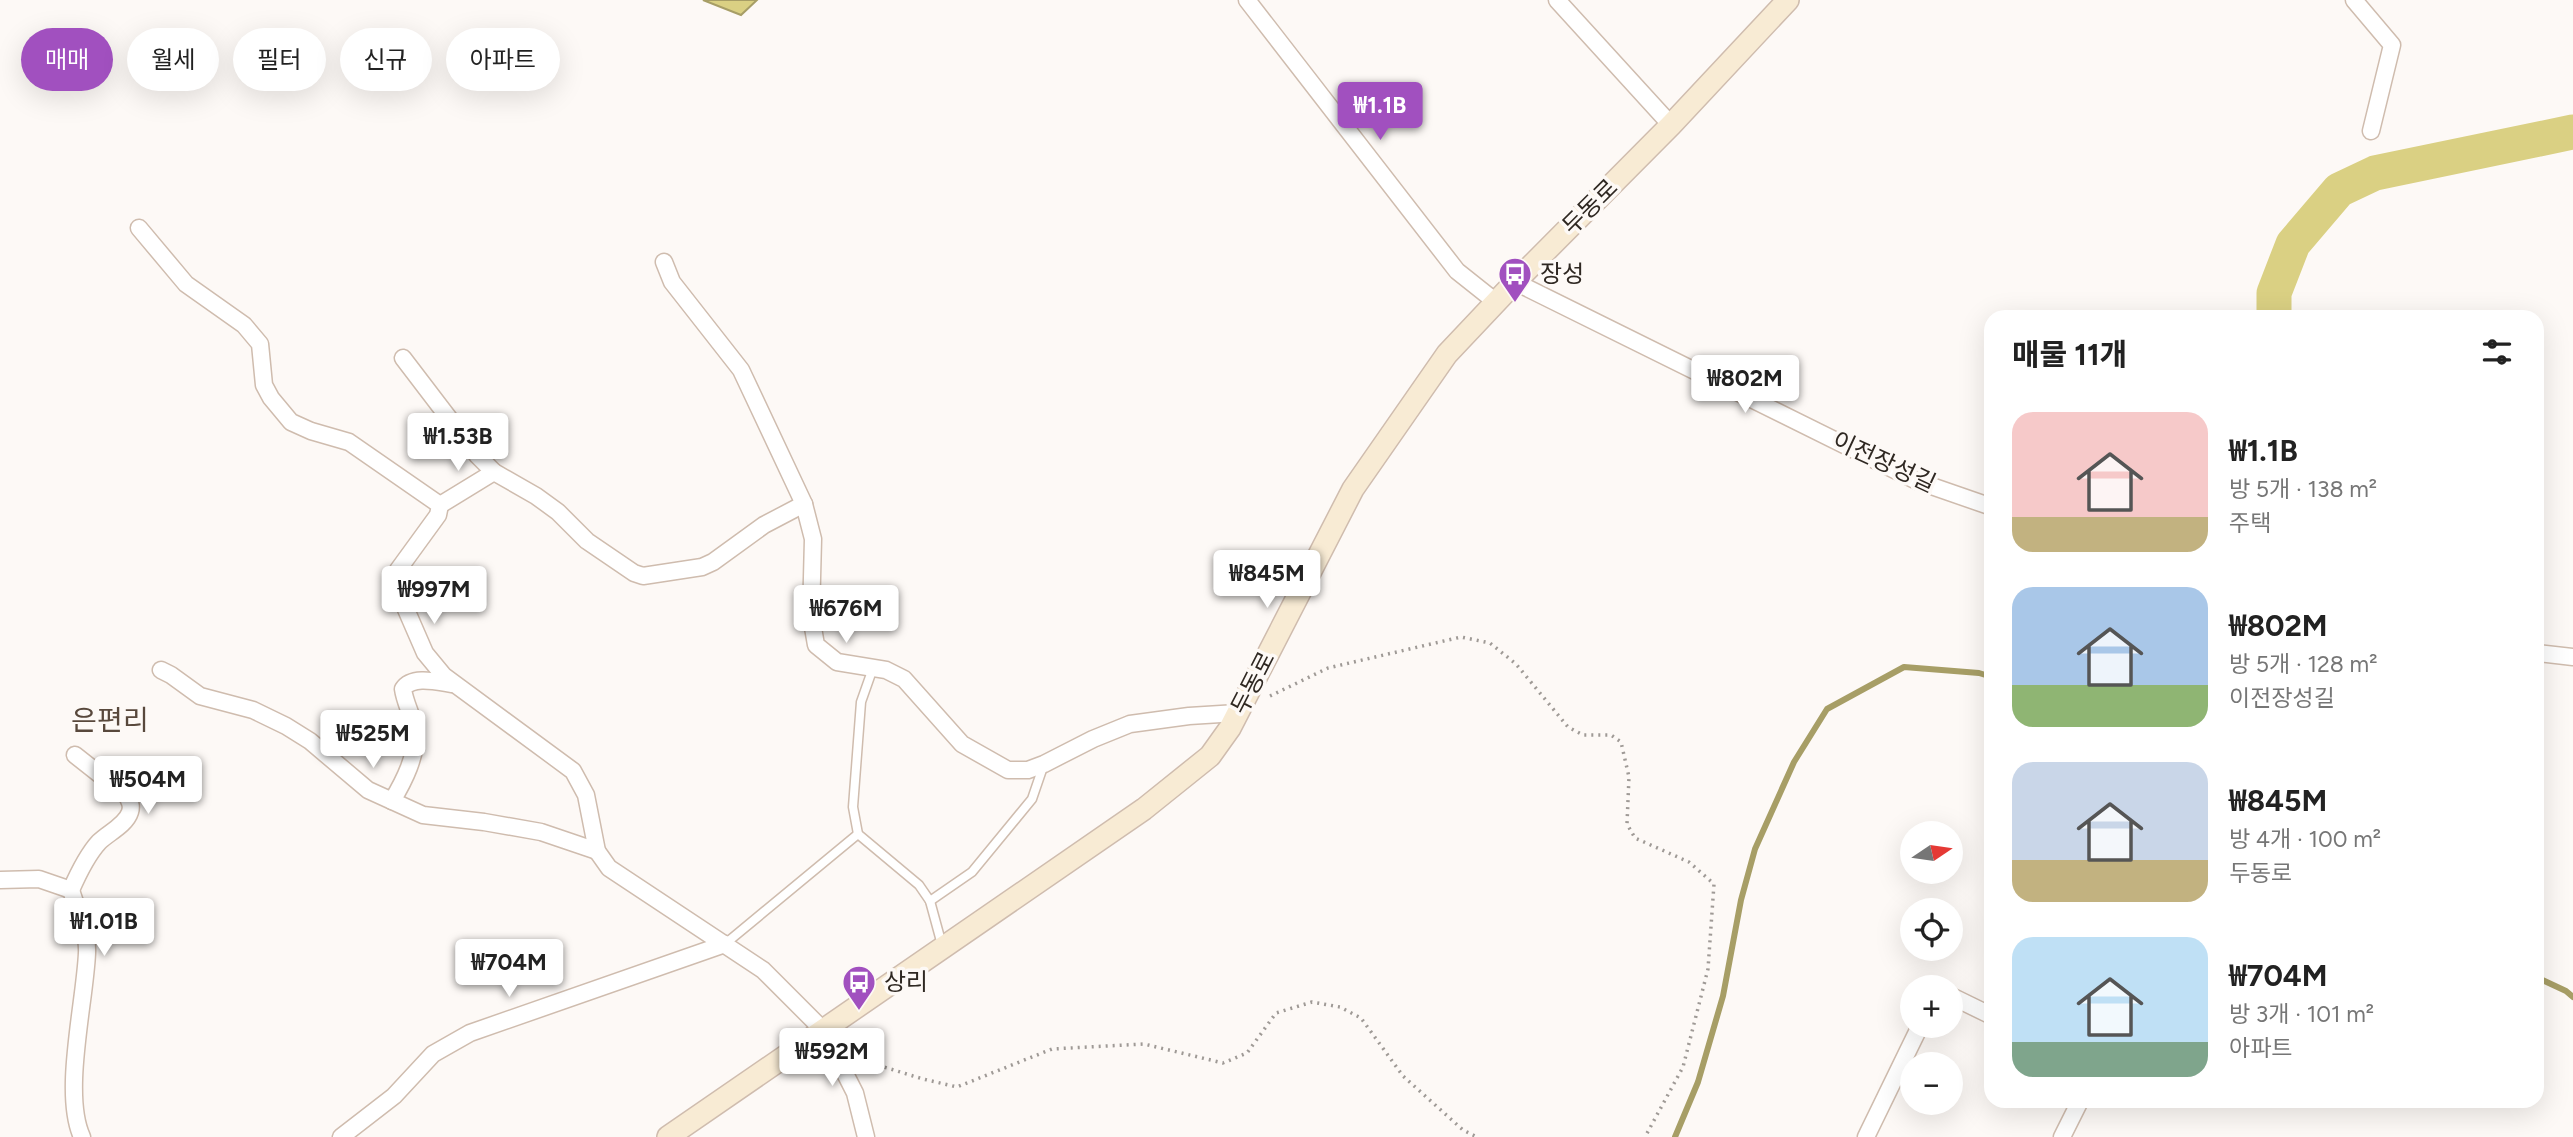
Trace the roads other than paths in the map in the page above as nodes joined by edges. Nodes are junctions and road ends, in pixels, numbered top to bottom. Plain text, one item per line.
1 (1247, 0) edge
2 (1557, 0) edge
3 (1788, 0) edge
4 (2354, 0) edge
5 (1671, 125) junction
6 (2371, 131) dead end
7 (139, 228) dead end
8 (664, 261) dead end
9 (1515, 282) junction
10 (1496, 302) junction
11 (403, 358) dead end
12 (494, 472) junction
13 (804, 504) junction
14 (1984, 504) edge
15 (440, 505) junction
16 (2544, 654) edge
17 (2573, 657) edge
18 (873, 668) junction
19 (161, 670) dead end
20 (454, 684) junction
21 (1237, 713) junction
22 (75, 755) dead end
23 (1044, 764) junction
24 (392, 801) junction
25 (858, 834) junction
26 (597, 851) junction
27 (0, 880) edge
28 (71, 890) junction
29 (930, 901) junction
30 (725, 944) junction
31 (943, 948) junction
32 (1963, 1002) edge
33 (1984, 1012) edge
34 (823, 1030) junction
35 (1914, 1038) edge
36 (2076, 1108) edge
37 (82, 1137) edge
38 (341, 1137) edge
39 (668, 1137) edge
40 (866, 1137) edge
41 (1866, 1137) edge
42 (2062, 1137) edge

1 - 10 street
2 - 5 street
3 - 5 main road, 두동로
4 - 6 street
5 - 9 main road, 두동로
7 - 15 street
8 - 13 street
9 - 10 main road, 두동로
9 - 14 street, 이전장성길
10 - 21 main road, 두동로
11 - 12 street
12 - 13 street
12 - 15 street
13 - 18 street
15 - 20 street
16 - 17 street
18 - 23 street
18 - 25 lane
19 - 24 street
20 - 24 street
20 - 26 street
21 - 23 street
21 - 31 main road, 두동로
22 - 28 street
23 - 29 lane
24 - 26 street
25 - 29 lane
25 - 30 lane
26 - 30 street
27 - 28 street
28 - 37 street
29 - 31 lane
30 - 34 street
30 - 38 street
31 - 34 main road, 두동로
32 - 33 street
34 - 39 main road, 두동로
34 - 40 street
35 - 41 street
36 - 42 street

